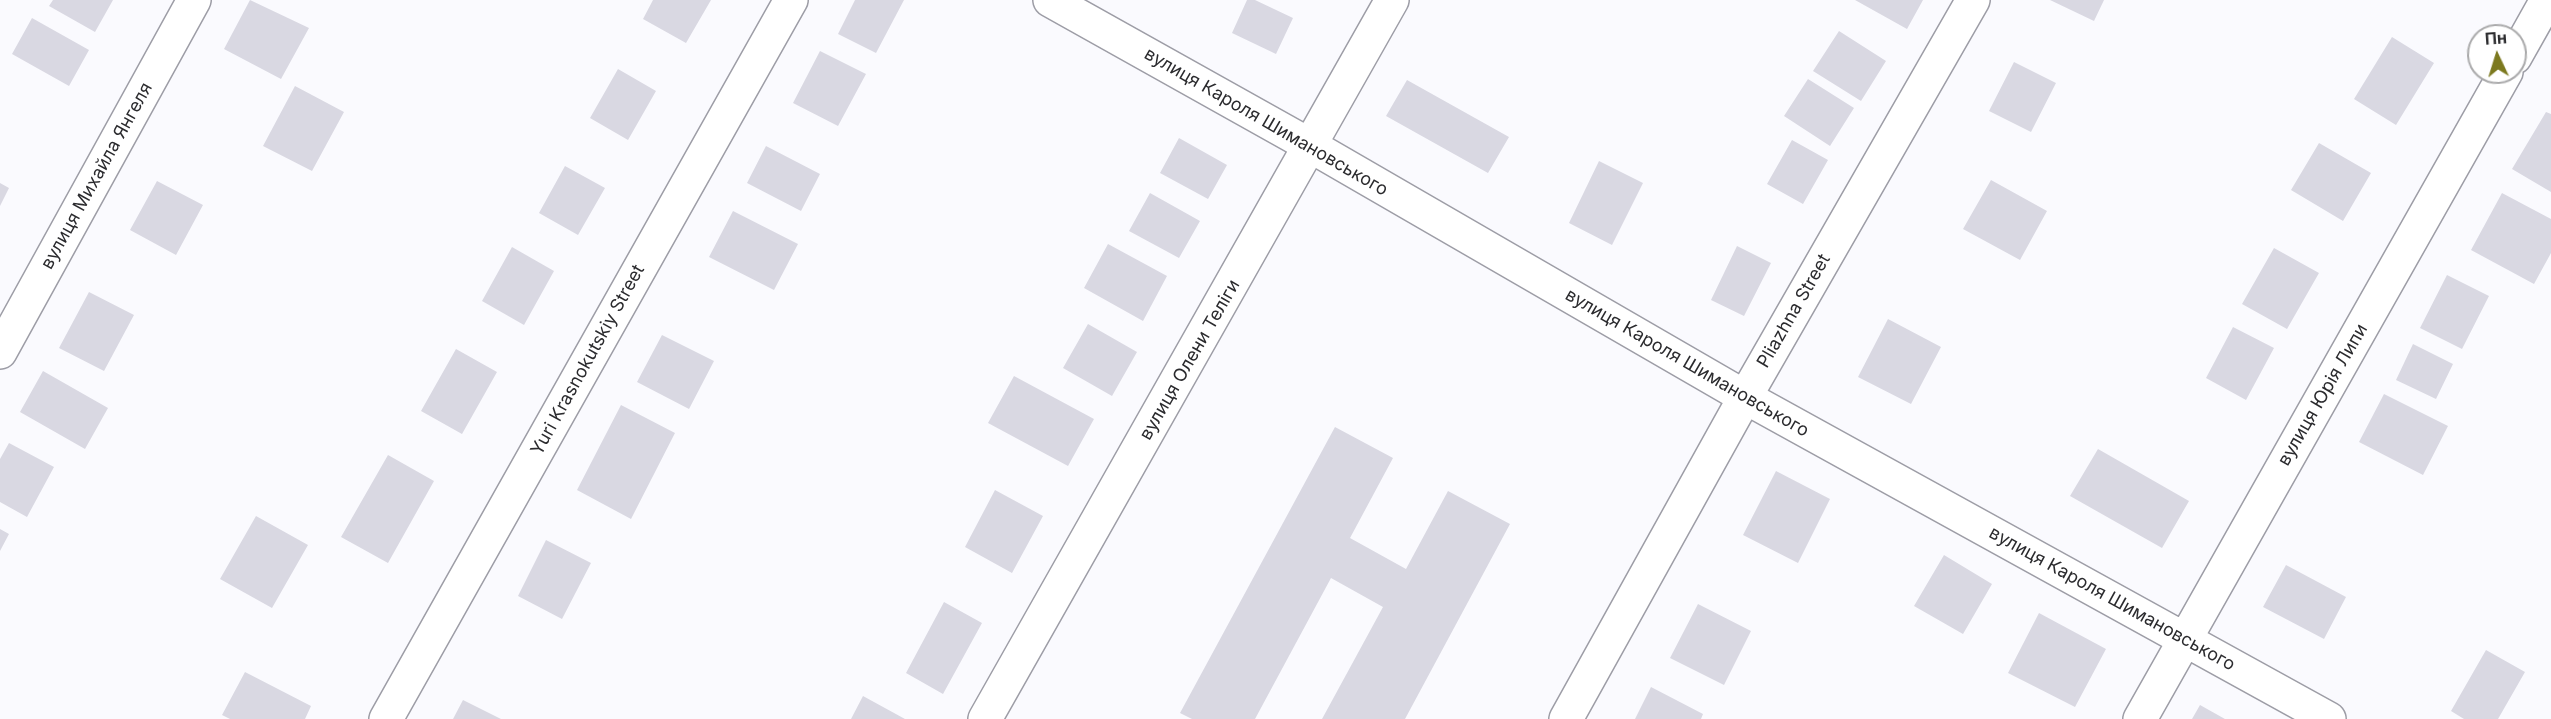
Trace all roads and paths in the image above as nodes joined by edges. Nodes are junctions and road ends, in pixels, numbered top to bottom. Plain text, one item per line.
1 (194, 0) edge
2 (791, 0) edge
3 (1050, 0) edge
4 (1392, 0) edge
5 (1973, 0) edge
6 (2547, 0) edge
7 (2527, 36) edge
8 (2499, 84) edge
9 (1311, 146) junction
10 (0, 352) edge
11 (1745, 397) junction
12 (2185, 639) junction
13 (386, 719) edge
14 (985, 719) edge
15 (1566, 719) edge
16 (2140, 719) edge
17 (2329, 719) edge

1 - 10 street, вулиця Михайла Янгеля
2 - 13 street, Yuri Krasnokutskiy Street
3 - 9 street, вулиця Кароля Шимановського
4 - 9 street, вулиця Олени Теліги
5 - 11 street, Pliazhna Street
6 - 7 street
8 - 12 street, вулиця Юрія Липи
9 - 11 street, вулиця Кароля Шимановського
9 - 14 street, вулиця Олени Теліги
11 - 12 street, вулиця Кароля Шимановського
11 - 15 street, Pliazhna Street
12 - 16 street, вулиця Юрія Липи
12 - 17 street, вулиця Кароля Шимановського

